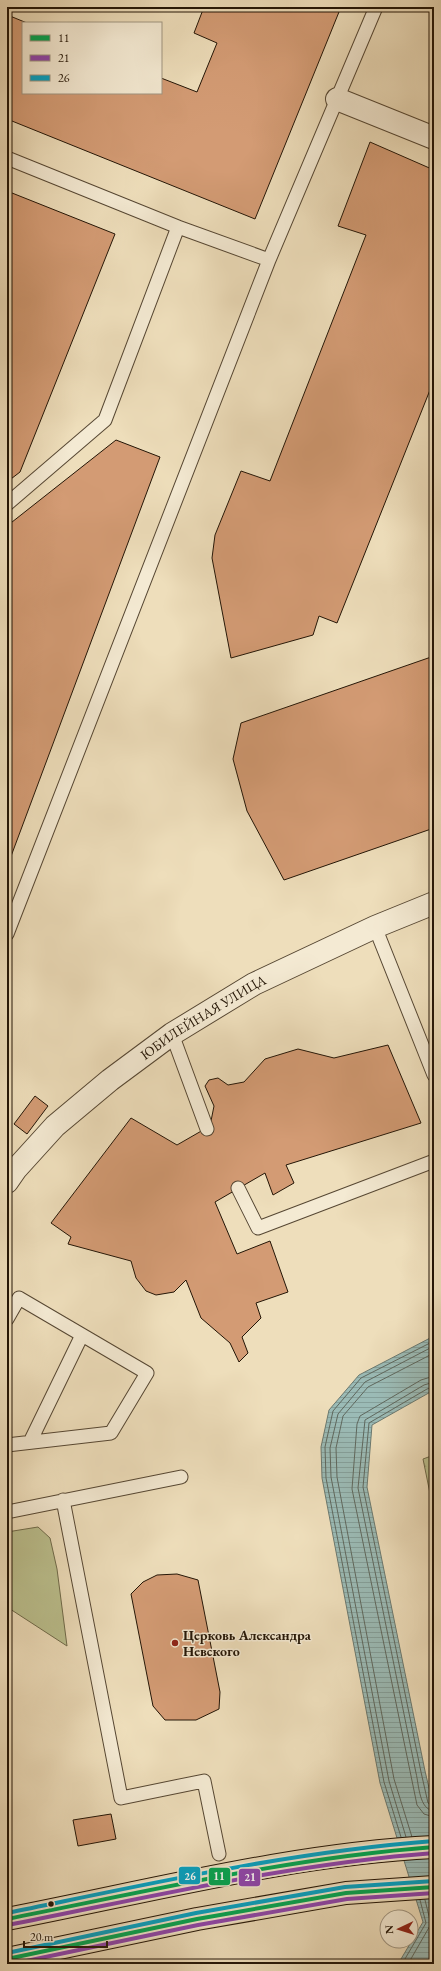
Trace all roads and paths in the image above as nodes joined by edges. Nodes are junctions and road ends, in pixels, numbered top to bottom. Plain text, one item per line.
1 (376, 7) edge
2 (338, 99) junction
3 (434, 138) edge
4 (7, 158) edge
5 (178, 227) junction
6 (269, 260) junction
7 (7, 504) edge
8 (434, 903) edge
9 (375, 927) junction
10 (7, 934) edge
11 (172, 1034) junction
12 (434, 1075) edge
13 (207, 1129) dead end
14 (434, 1162) edge
15 (7, 1182) edge
16 (238, 1188) dead end
17 (7, 1320) edge
18 (82, 1335) junction
19 (30, 1442) junction
20 (7, 1445) edge
21 (181, 1476) dead end
22 (63, 1500) junction
23 (7, 1512) edge
24 (434, 1847) edge
25 (219, 1854) dead end
26 (434, 1887) edge
27 (7, 1919) edge
28 (7, 1959) edge

1 - 2 lane
2 - 3 street
2 - 6 lane
4 - 5 lane
5 - 6 lane
5 - 7 lane
6 - 10 lane
8 - 9 street, ЮБИЛЕЙНАЯ УЛИЦА
9 - 11 street, ЮБИЛЕЙНАЯ УЛИЦА
9 - 12 lane
11 - 13 lane
11 - 15 street, ЮБИЛЕЙНАЯ УЛИЦА
14 - 16 lane
17 - 18 lane
18 - 19 lane
18 - 19 lane
19 - 20 lane
21 - 22 lane
22 - 23 lane
22 - 25 lane
24 - 27 main road
26 - 28 main road

